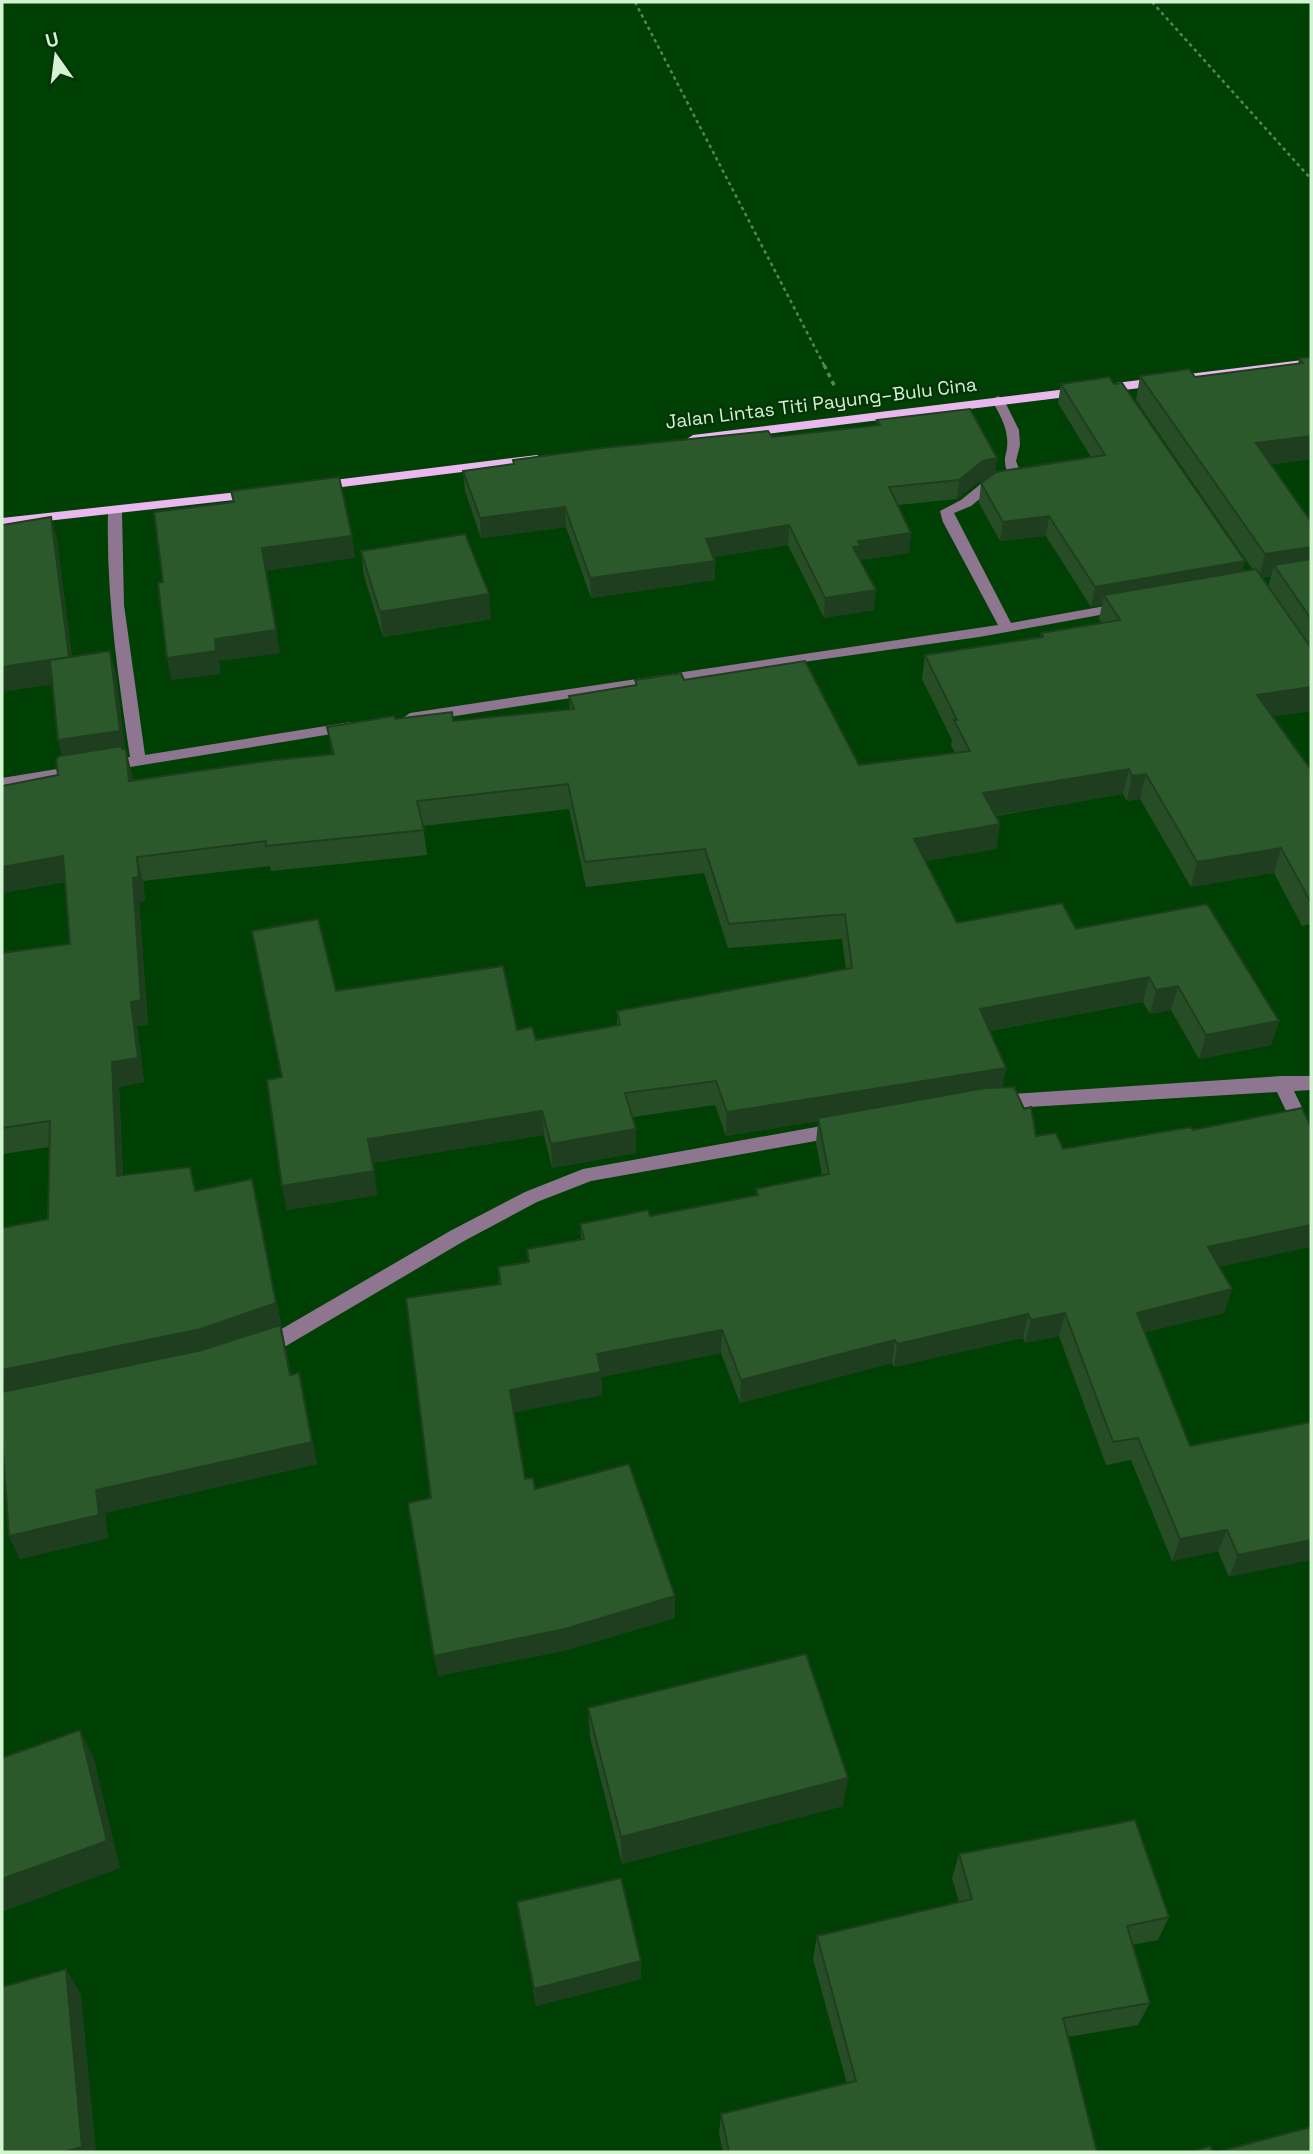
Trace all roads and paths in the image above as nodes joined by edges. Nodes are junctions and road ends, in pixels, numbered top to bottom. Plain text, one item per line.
1 (635, 2) edge
2 (1152, 2) edge
3 (1311, 179) edge
4 (1311, 363) edge
5 (998, 400) junction
6 (852, 419) junction
7 (674, 441) edge
8 (552, 457) edge
9 (306, 488) edge
10 (265, 493) edge
11 (115, 512) junction
12 (2, 522) edge
13 (1133, 605) edge
14 (1007, 628) junction
15 (399, 720) edge
16 (372, 724) edge
17 (138, 761) junction
18 (2, 783) edge
19 (1282, 1083) junction
20 (1311, 1083) edge
21 (980, 1103) edge
22 (857, 1126) edge
23 (1311, 1146) edge
24 (244, 1351) edge

1 - 6 path
2 - 3 path
4 - 5 main road, Jalan Lintas Titi Payung–Bulu Cina
5 - 6 main road, Jalan Lintas Titi Payung–Bulu Cina
5 - 14 street
6 - 7 main road, Jalan Lintas Titi Payung–Bulu Cina
8 - 9 main road
10 - 11 main road
11 - 12 main road
11 - 17 street
13 - 14 street
14 - 15 street
16 - 17 street
17 - 18 street
19 - 20 street
19 - 21 street
19 - 23 street
22 - 24 street

